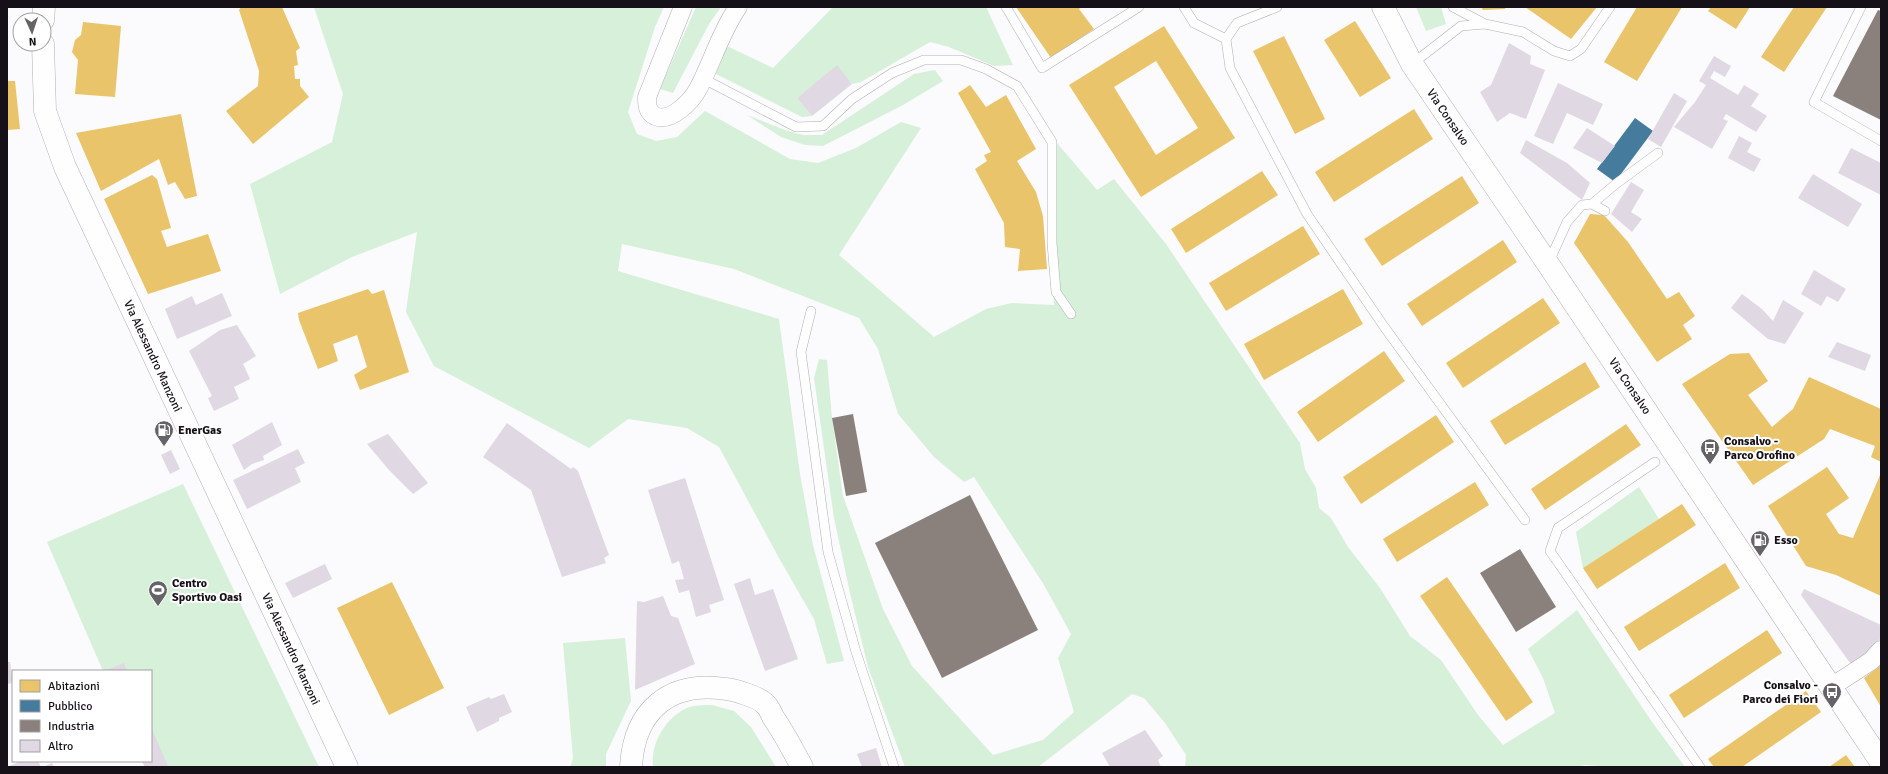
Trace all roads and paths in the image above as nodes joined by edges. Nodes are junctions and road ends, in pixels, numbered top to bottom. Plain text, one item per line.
1 (682, 7) edge
2 (738, 7) edge
3 (1006, 7) edge
4 (1139, 7) edge
5 (1184, 7) edge
6 (1276, 7) edge
7 (1383, 7) edge
8 (1453, 7) edge
9 (1610, 7) edge
10 (1861, 7) edge
11 (1485, 24) junction
12 (1226, 39) junction
13 (43, 52) edge
14 (1412, 64) junction
15 (702, 78) junction
16 (1881, 141) edge
17 (1658, 153) dead end
18 (1592, 204) junction
19 (1605, 211) dead end
20 (1548, 264) junction
21 (811, 311) dead end
22 (1071, 314) dead end
23 (1655, 462) dead end
24 (1525, 520) dead end
25 (1881, 650) edge
26 (1831, 687) junction
27 (1881, 762) edge
28 (347, 767) edge
29 (631, 767) edge
30 (802, 767) edge
31 (894, 767) edge
32 (1700, 767) edge

1 - 15 street
2 - 15 street
3 - 4 lane
5 - 12 lane
6 - 12 lane
7 - 14 street, Via Consalvo
8 - 11 lane
9 - 11 lane
10 - 16 lane
11 - 14 lane
12 - 24 lane
13 - 28 street, Via Alessandro Manzoni
14 - 20 street, Via Consalvo
15 - 22 lane
17 - 18 lane
18 - 19 lane
18 - 20 lane
20 - 26 street, Via Consalvo
21 - 31 lane
23 - 32 lane
25 - 26 street
26 - 27 street, Via Consalvo
29 - 30 street

